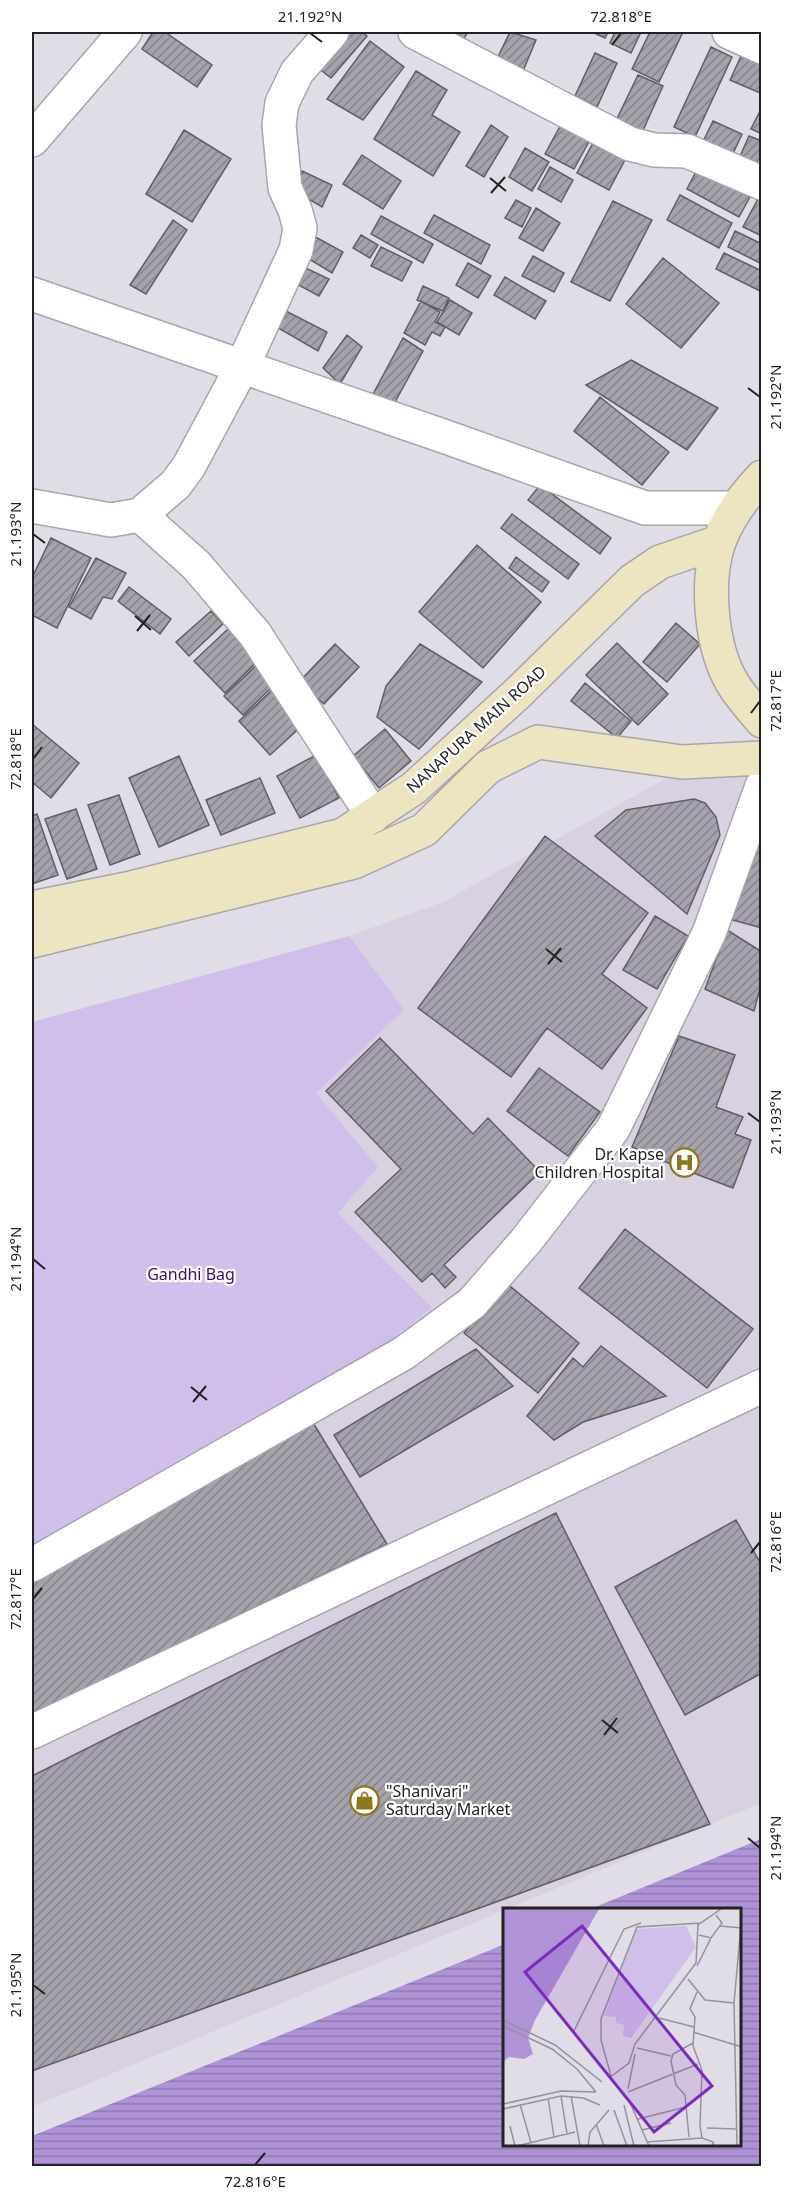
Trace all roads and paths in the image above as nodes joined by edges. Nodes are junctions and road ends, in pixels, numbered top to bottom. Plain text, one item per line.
1 (125, 32) edge
2 (332, 32) edge
3 (415, 32) edge
4 (729, 32) edge
5 (762, 47) edge
6 (32, 140) edge
7 (762, 183) edge
8 (32, 294) edge
9 (242, 367) junction
10 (762, 477) edge
11 (32, 506) edge
12 (736, 508) junction
13 (140, 515) junction
14 (719, 542) junction
15 (762, 721) edge
16 (762, 758) edge
17 (762, 786) edge
18 (373, 816) junction
19 (32, 908) edge
20 (32, 941) edge
21 (762, 1386) edge
22 (32, 1565) edge
23 (32, 1732) edge

1 - 6 street
2 - 9 street
3 - 7 street
4 - 5 street
8 - 9 street
9 - 12 street
9 - 13 street
10 - 12 main road
11 - 13 street
12 - 14 main road
13 - 18 street
14 - 15 main road
14 - 18 main road, NANAPURA MAIN ROAD
16 - 20 main road
17 - 22 street
18 - 19 main road, NANAPURA MAIN ROAD
21 - 23 street

